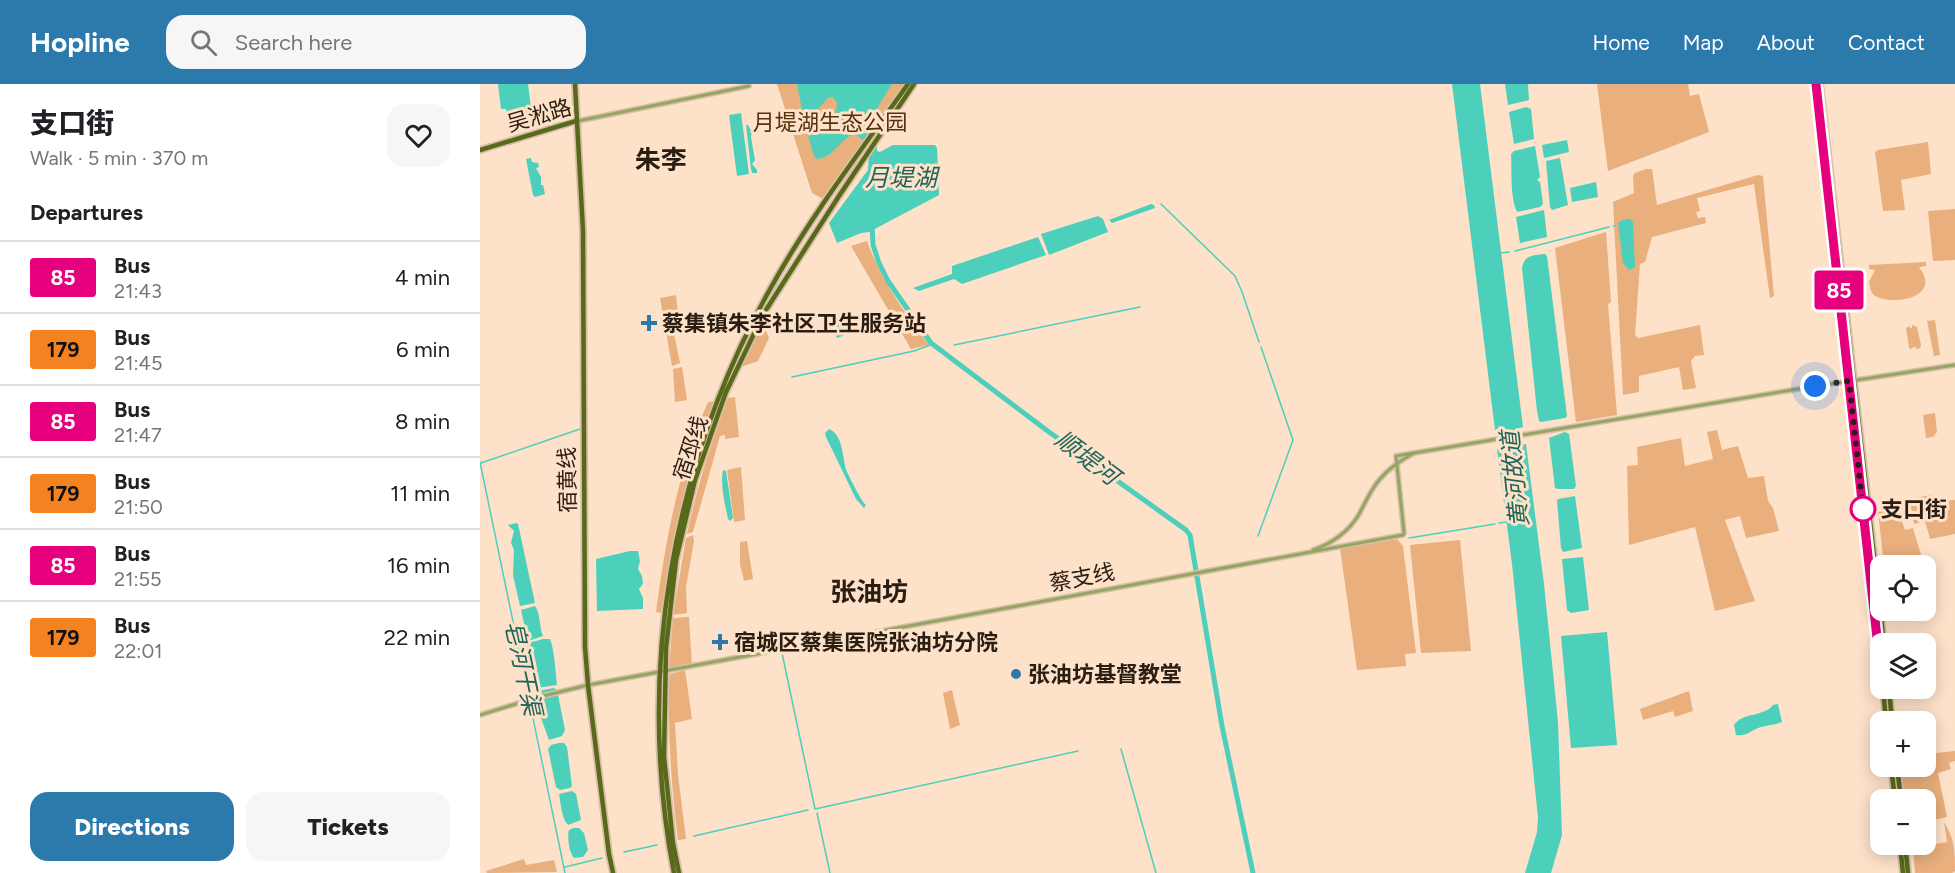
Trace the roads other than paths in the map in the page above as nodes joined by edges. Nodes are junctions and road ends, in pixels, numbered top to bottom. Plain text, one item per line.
1 (575, 84) edge
2 (908, 84) edge
3 (914, 84) edge
4 (1816, 84) edge
5 (1820, 84) edge
6 (749, 86) dead end
7 (576, 121) junction
8 (480, 150) edge
9 (1955, 365) edge
10 (1851, 380) junction
11 (1397, 463) junction
12 (1306, 553) junction
13 (1877, 633) edge
14 (1883, 633) edge
15 (663, 673) junction
16 (588, 685) junction
17 (480, 715) edge
18 (1901, 855) edge
19 (1906, 855) edge
20 (613, 873) edge
21 (674, 873) edge
22 (679, 873) edge
23 (1903, 873) edge
24 (1908, 873) edge

1 - 7 main road, 宿黄线
2 - 15 main road, 宿邳线
3 - 15 main road, 宿邳线
4 - 10 main road
5 - 10 main road
6 - 7 street, 吴淞路
7 - 8 main road, 吴淞路
7 - 16 main road, 宿黄线
9 - 10 street
10 - 11 street
10 - 13 main road
10 - 14 main road
11 - 12 street
11 - 12 street, 蔡支线
12 - 15 street, 蔡支线
15 - 16 street, 蔡支线
15 - 21 main road, 宿邳线
15 - 22 main road, 宿邳线
16 - 17 street, 蔡支线
16 - 20 main road, 宿黄线
18 - 23 main road
19 - 24 main road

